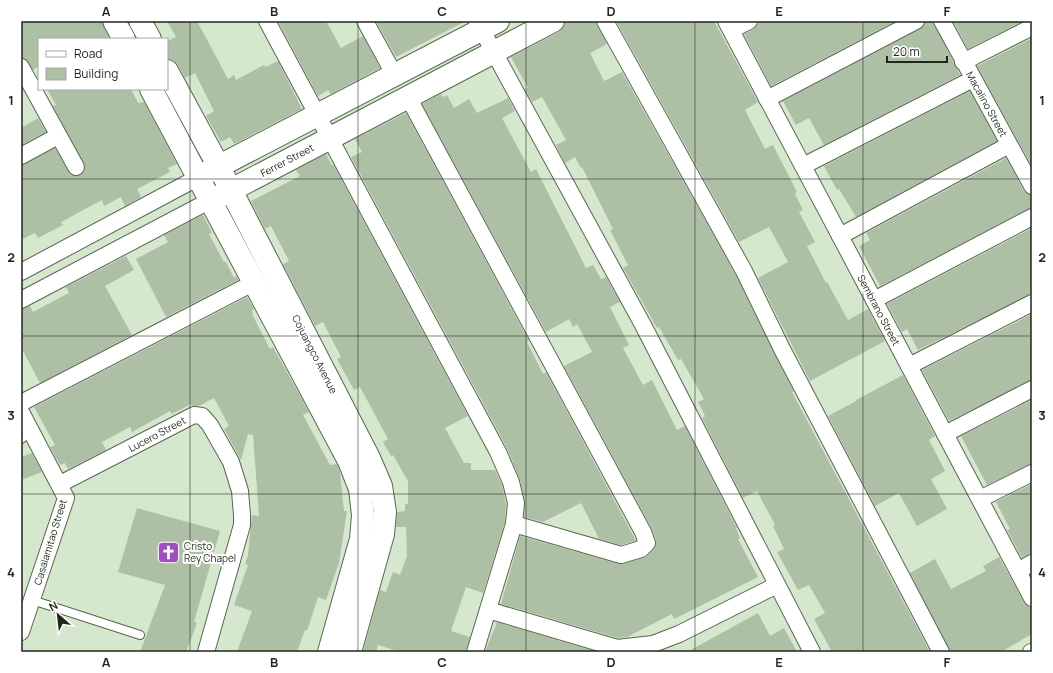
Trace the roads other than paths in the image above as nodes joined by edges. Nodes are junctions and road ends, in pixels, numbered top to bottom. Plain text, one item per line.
1 (114, 21) edge
2 (140, 21) edge
3 (267, 21) edge
4 (365, 21) edge
5 (553, 21) edge
6 (605, 21) edge
7 (749, 21) edge
8 (916, 21) edge
9 (942, 21) edge
10 (486, 24) edge
11 (1030, 25) edge
12 (728, 26) edge
13 (123, 38) edge
14 (149, 38) edge
15 (493, 52) junction
16 (963, 62) junction
17 (21, 67) edge
18 (168, 73) edge
19 (394, 74) junction
20 (972, 78) junction
21 (152, 90) edge
22 (408, 97) junction
23 (767, 99) junction
24 (317, 115) junction
25 (58, 136) junction
26 (330, 138) junction
27 (1009, 145) junction
28 (21, 156) edge
29 (219, 166) junction
30 (803, 166) junction
31 (76, 168) dead end
32 (199, 178) junction
33 (1032, 186) edge
34 (231, 190) junction
35 (211, 200) junction
36 (1032, 217) edge
37 (840, 236) junction
38 (21, 272) edge
39 (255, 282) junction
40 (21, 300) edge
41 (874, 300) junction
42 (1032, 303) edge
43 (909, 366) junction
44 (1032, 389) edge
45 (21, 403) edge
46 (21, 412) edge
47 (945, 434) junction
48 (27, 436) edge
49 (1032, 473) edge
50 (60, 484) junction
51 (980, 499) junction
52 (514, 524) junction
53 (1032, 564) edge
54 (1018, 571) junction
55 (777, 585) junction
56 (1032, 598) edge
57 (32, 600) junction
58 (488, 610) junction
59 (21, 632) edge
60 (140, 635) dead end
61 (206, 652) edge
62 (329, 652) edge
63 (350, 652) edge
64 (475, 652) edge
65 (812, 652) edge
66 (941, 652) edge

1 - 13 main road
2 - 14 main road
3 - 24 street
4 - 19 street
5 - 15 main road, Ferrer Street
6 - 66 street
7 - 12 street
8 - 23 street
9 - 16 street, Macalino Street
10 - 15 street
10 - 19 main road
11 - 16 street
12 - 23 street, Sembrano Street
15 - 22 main road, Ferrer Street
15 - 55 street
16 - 20 street, Macalino Street
17 - 25 street
18 - 29 main road, Cojuangco Avenue
19 - 24 main road
20 - 27 street, Macalino Street
20 - 30 street
21 - 32 main road, Cojuangco Avenue
22 - 26 main road, Ferrer Street
22 - 52 street
23 - 30 street, Sembrano Street
24 - 26 street
24 - 29 main road
25 - 28 street
25 - 31 street
26 - 34 main road, Ferrer Street
26 - 52 street
27 - 33 street, Macalino Street
27 - 37 street
29 - 32 main road
29 - 34 main road, Cojuangco Avenue
30 - 37 street, Sembrano Street
32 - 35 main road, Cojuangco Avenue
32 - 38 street
34 - 35 main road, Ferrer Street
34 - 63 main road, Cojuangco Avenue
35 - 39 main road, Cojuangco Avenue
35 - 40 street, Ferrer Street
36 - 41 street
37 - 41 street, Sembrano Street
39 - 45 street
39 - 62 main road, Cojuangco Avenue
41 - 43 street, Sembrano Street
42 - 43 street
43 - 47 street, Sembrano Street
44 - 47 street
46 - 48 street, Casalamitao Street
47 - 51 street, Sembrano Street
48 - 50 street, Casalamitao Street
49 - 51 street
50 - 57 street, Casalamitao Street
50 - 61 street, Lucero Street
51 - 54 street, Sembrano Street
52 - 58 street
53 - 54 street
54 - 56 street, Sembrano Street
55 - 58 street
55 - 65 street
57 - 59 street, Casalamitao Street
57 - 60 lane
58 - 64 street

